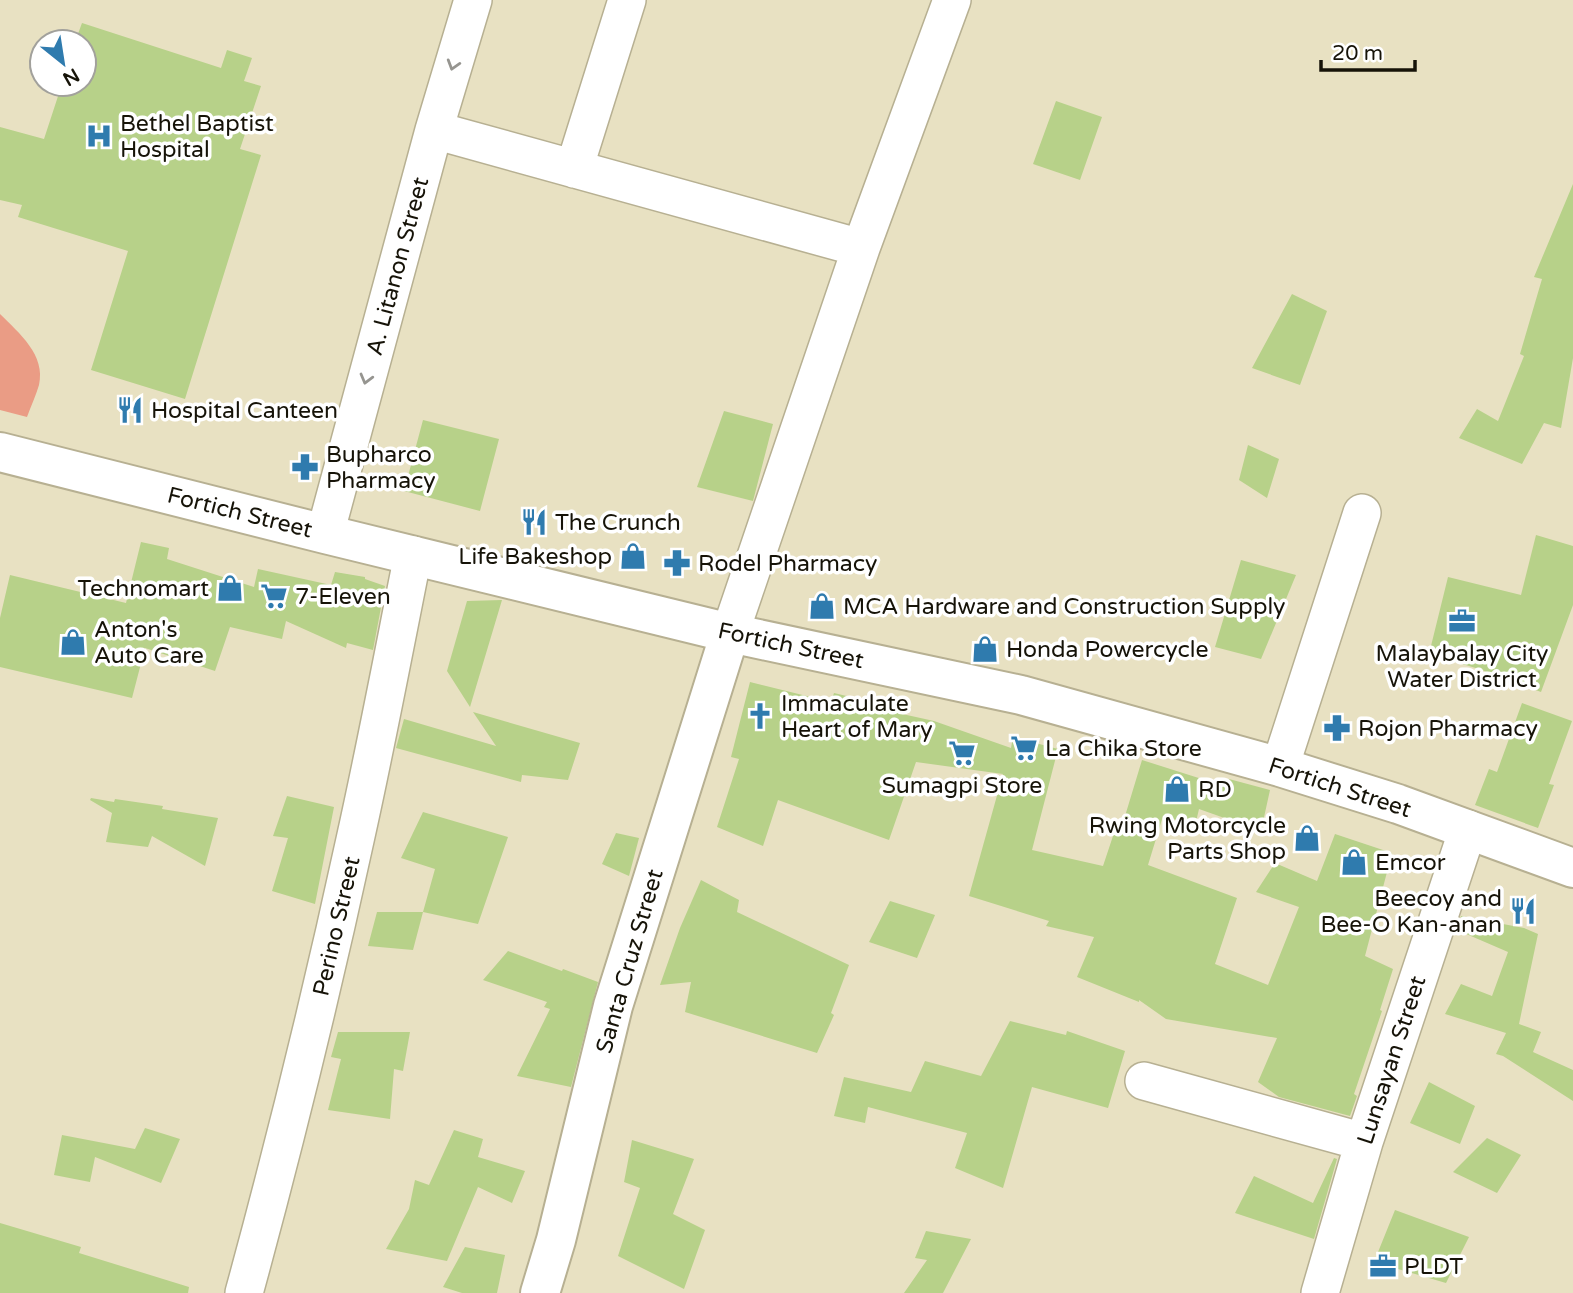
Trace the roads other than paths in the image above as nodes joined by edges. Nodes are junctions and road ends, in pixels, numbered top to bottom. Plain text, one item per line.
1 (472, 0) edge
2 (627, 0) edge
3 (952, 0) edge
4 (434, 130) junction
5 (574, 169) junction
6 (860, 248) junction
7 (0, 452) edge
8 (1362, 513) dead end
9 (325, 534) junction
10 (414, 555) junction
11 (730, 633) junction
12 (1280, 767) junction
13 (1468, 829) junction
14 (1573, 868) edge
15 (1144, 1081) dead end
16 (1364, 1142) junction
17 (244, 1293) edge
18 (540, 1293) edge
19 (1320, 1293) edge

1 -> 4 street, A. Litanon Street
2 - 5 street
3 - 6 street
4 - 5 street
4 -> 9 street, A. Litanon Street
5 - 6 street
6 - 11 street
7 - 9 main road, Fortich Street
8 - 12 street
9 - 10 main road, Fortich Street
10 - 11 main road, Fortich Street
10 - 17 street, Perino Street
11 - 12 main road, Fortich Street
11 - 18 main road, Santa Cruz Street
12 - 13 main road, Fortich Street
13 - 14 main road, Fortich Street
13 - 16 street, Lunsayan Street
15 - 16 street
16 - 19 street, Lunsayan Street

